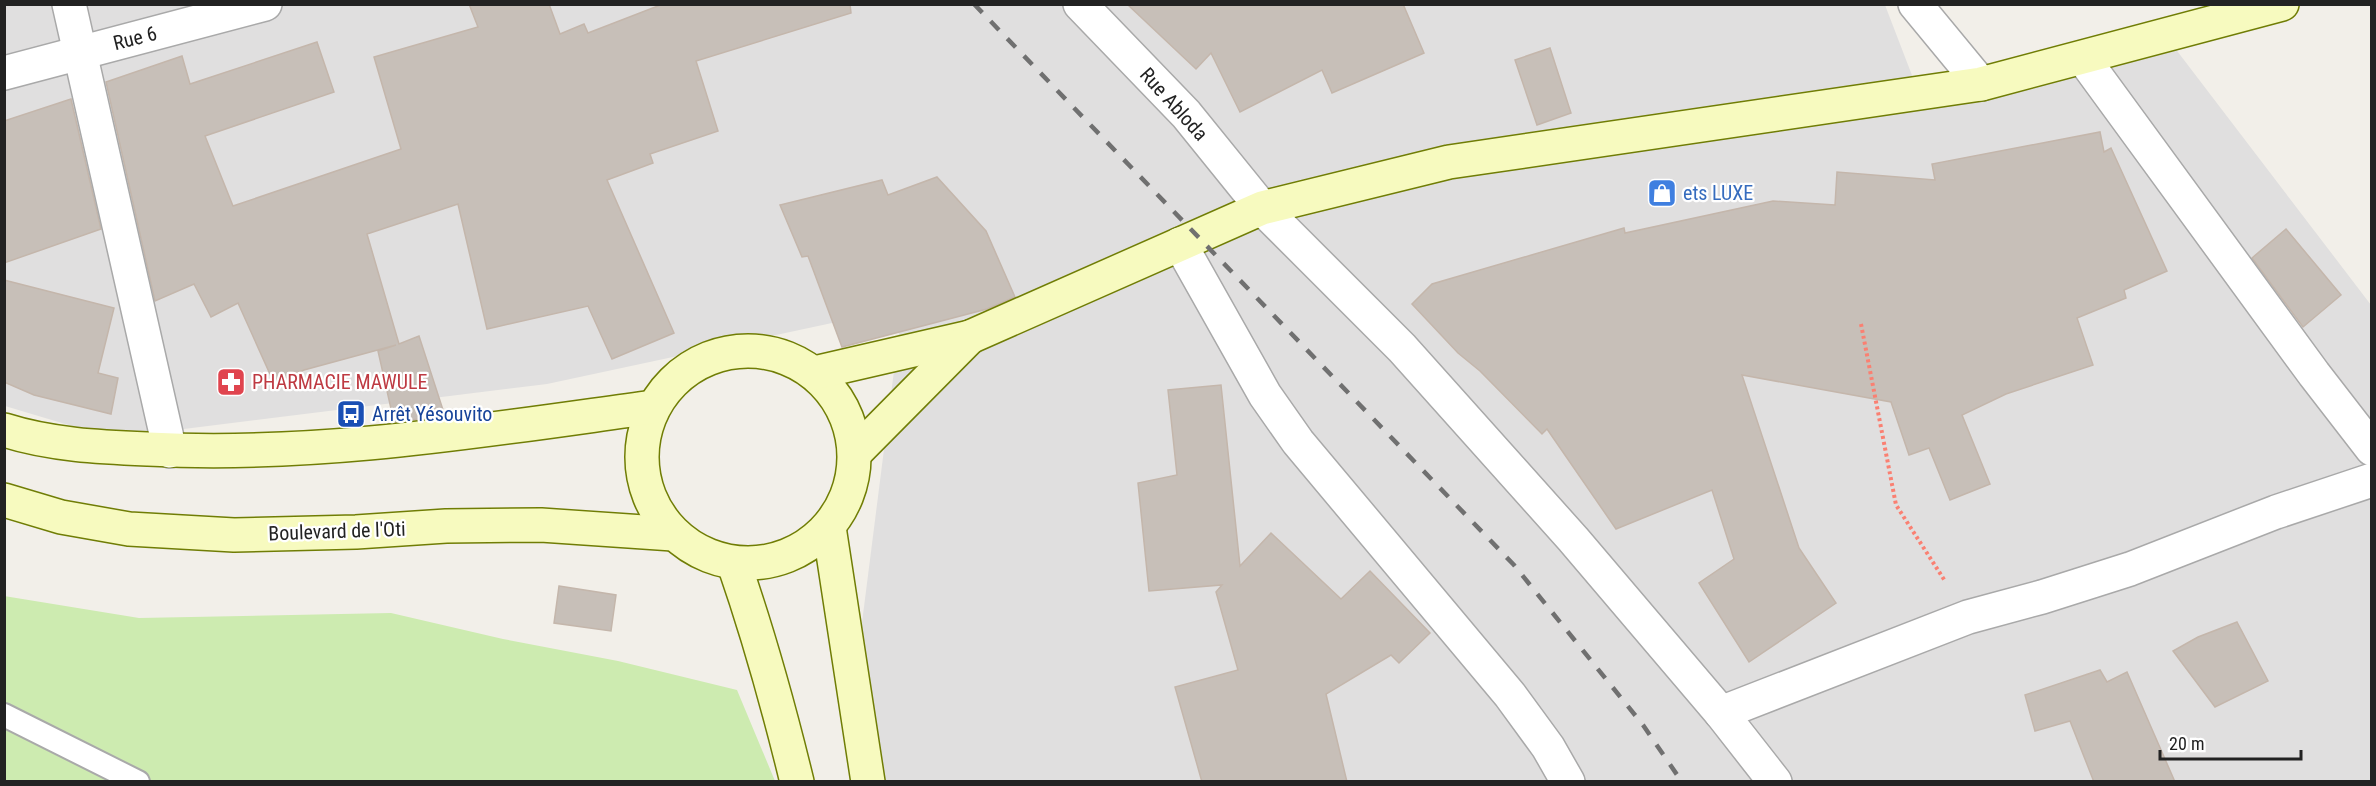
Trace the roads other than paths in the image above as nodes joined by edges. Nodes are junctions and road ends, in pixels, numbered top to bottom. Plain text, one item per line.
1 (69, 4) edge
2 (266, 4) edge
3 (1080, 4) edge
4 (1915, 4) edge
5 (2268, 8) edge
6 (80, 52) junction
7 (2083, 57) junction
8 (4, 73) edge
9 (1981, 84) junction
10 (1262, 208) junction
11 (1180, 244) junction
12 (970, 338) junction
13 (814, 373) junction
14 (653, 407) junction
15 (4, 430) edge
16 (2372, 449) edge
17 (170, 450) junction
18 (855, 453) junction
19 (2372, 480) edge
20 (4, 500) edge
21 (829, 527) junction
22 (673, 534) junction
23 (734, 564) junction
24 (1721, 713) junction
25 (4, 715) edge
26 (138, 782) edge
27 (797, 782) edge
28 (868, 782) edge
29 (1568, 782) edge
30 (1775, 782) edge

1 - 6 street
2 - 6 street, Rue 6
3 - 10 street, Rue Abloda
4 - 9 street
5 - 7 main road
6 - 8 street, Rue 6
6 - 17 street
7 - 9 main road
7 - 16 street
9 - 10 main road
10 - 11 main road
10 - 24 street, Rue Abloda
11 - 12 main road
11 - 29 street
12 - 13 main road
12 - 18 main road
13 - 14 main road
13 - 18 main road
14 - 17 main road
14 - 22 main road
15 - 17 main road
18 - 21 main road
19 - 24 street
20 - 22 main road, Boulevard de l'Oti
21 - 23 main road
21 - 28 main road
22 - 23 main road
23 - 27 main road
24 - 30 street, Rue Abloda
25 - 26 lane

